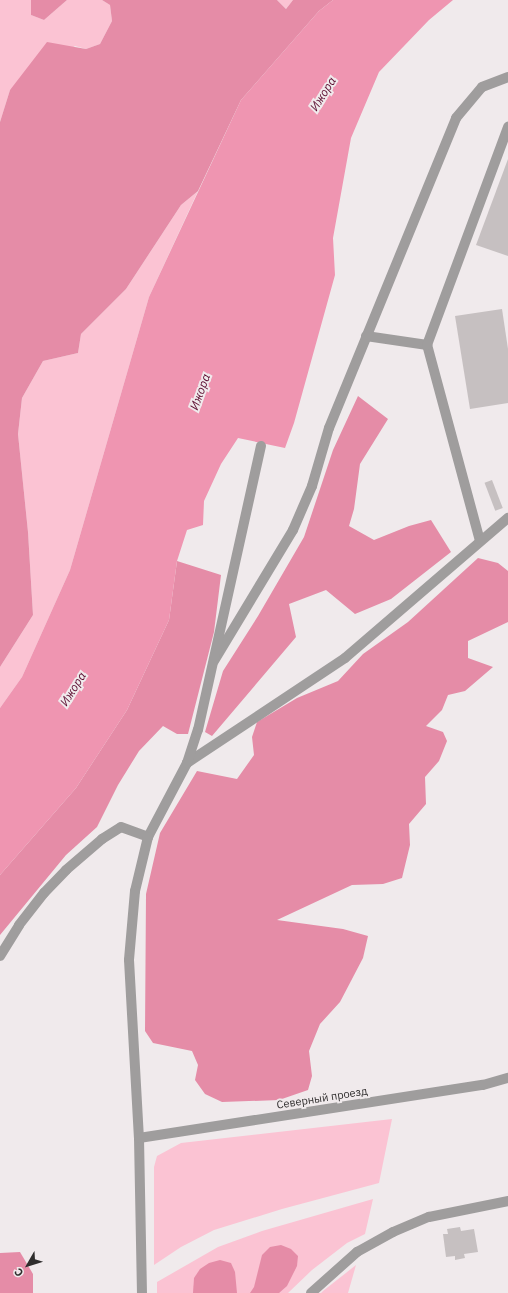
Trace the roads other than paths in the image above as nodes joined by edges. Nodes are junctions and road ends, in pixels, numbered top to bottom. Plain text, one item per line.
1 (508, 77) edge
2 (508, 127) edge
3 (366, 336) junction
4 (427, 345) junction
5 (261, 446) dead end
6 (508, 518) edge
7 (480, 541) junction
8 (214, 661) junction
9 (187, 763) junction
10 (148, 837) junction
11 (0, 956) edge
12 (508, 1078) edge
13 (139, 1138) junction
14 (508, 1201) edge
15 (142, 1293) edge
16 (311, 1293) edge

1 - 3 street
2 - 4 street
3 - 4 street
3 - 8 street
4 - 7 street
5 - 8 street
6 - 7 street
7 - 9 street
8 - 9 street
9 - 10 street
10 - 11 street
10 - 13 street
12 - 13 street, Северный проезд
13 - 15 street
14 - 16 street

